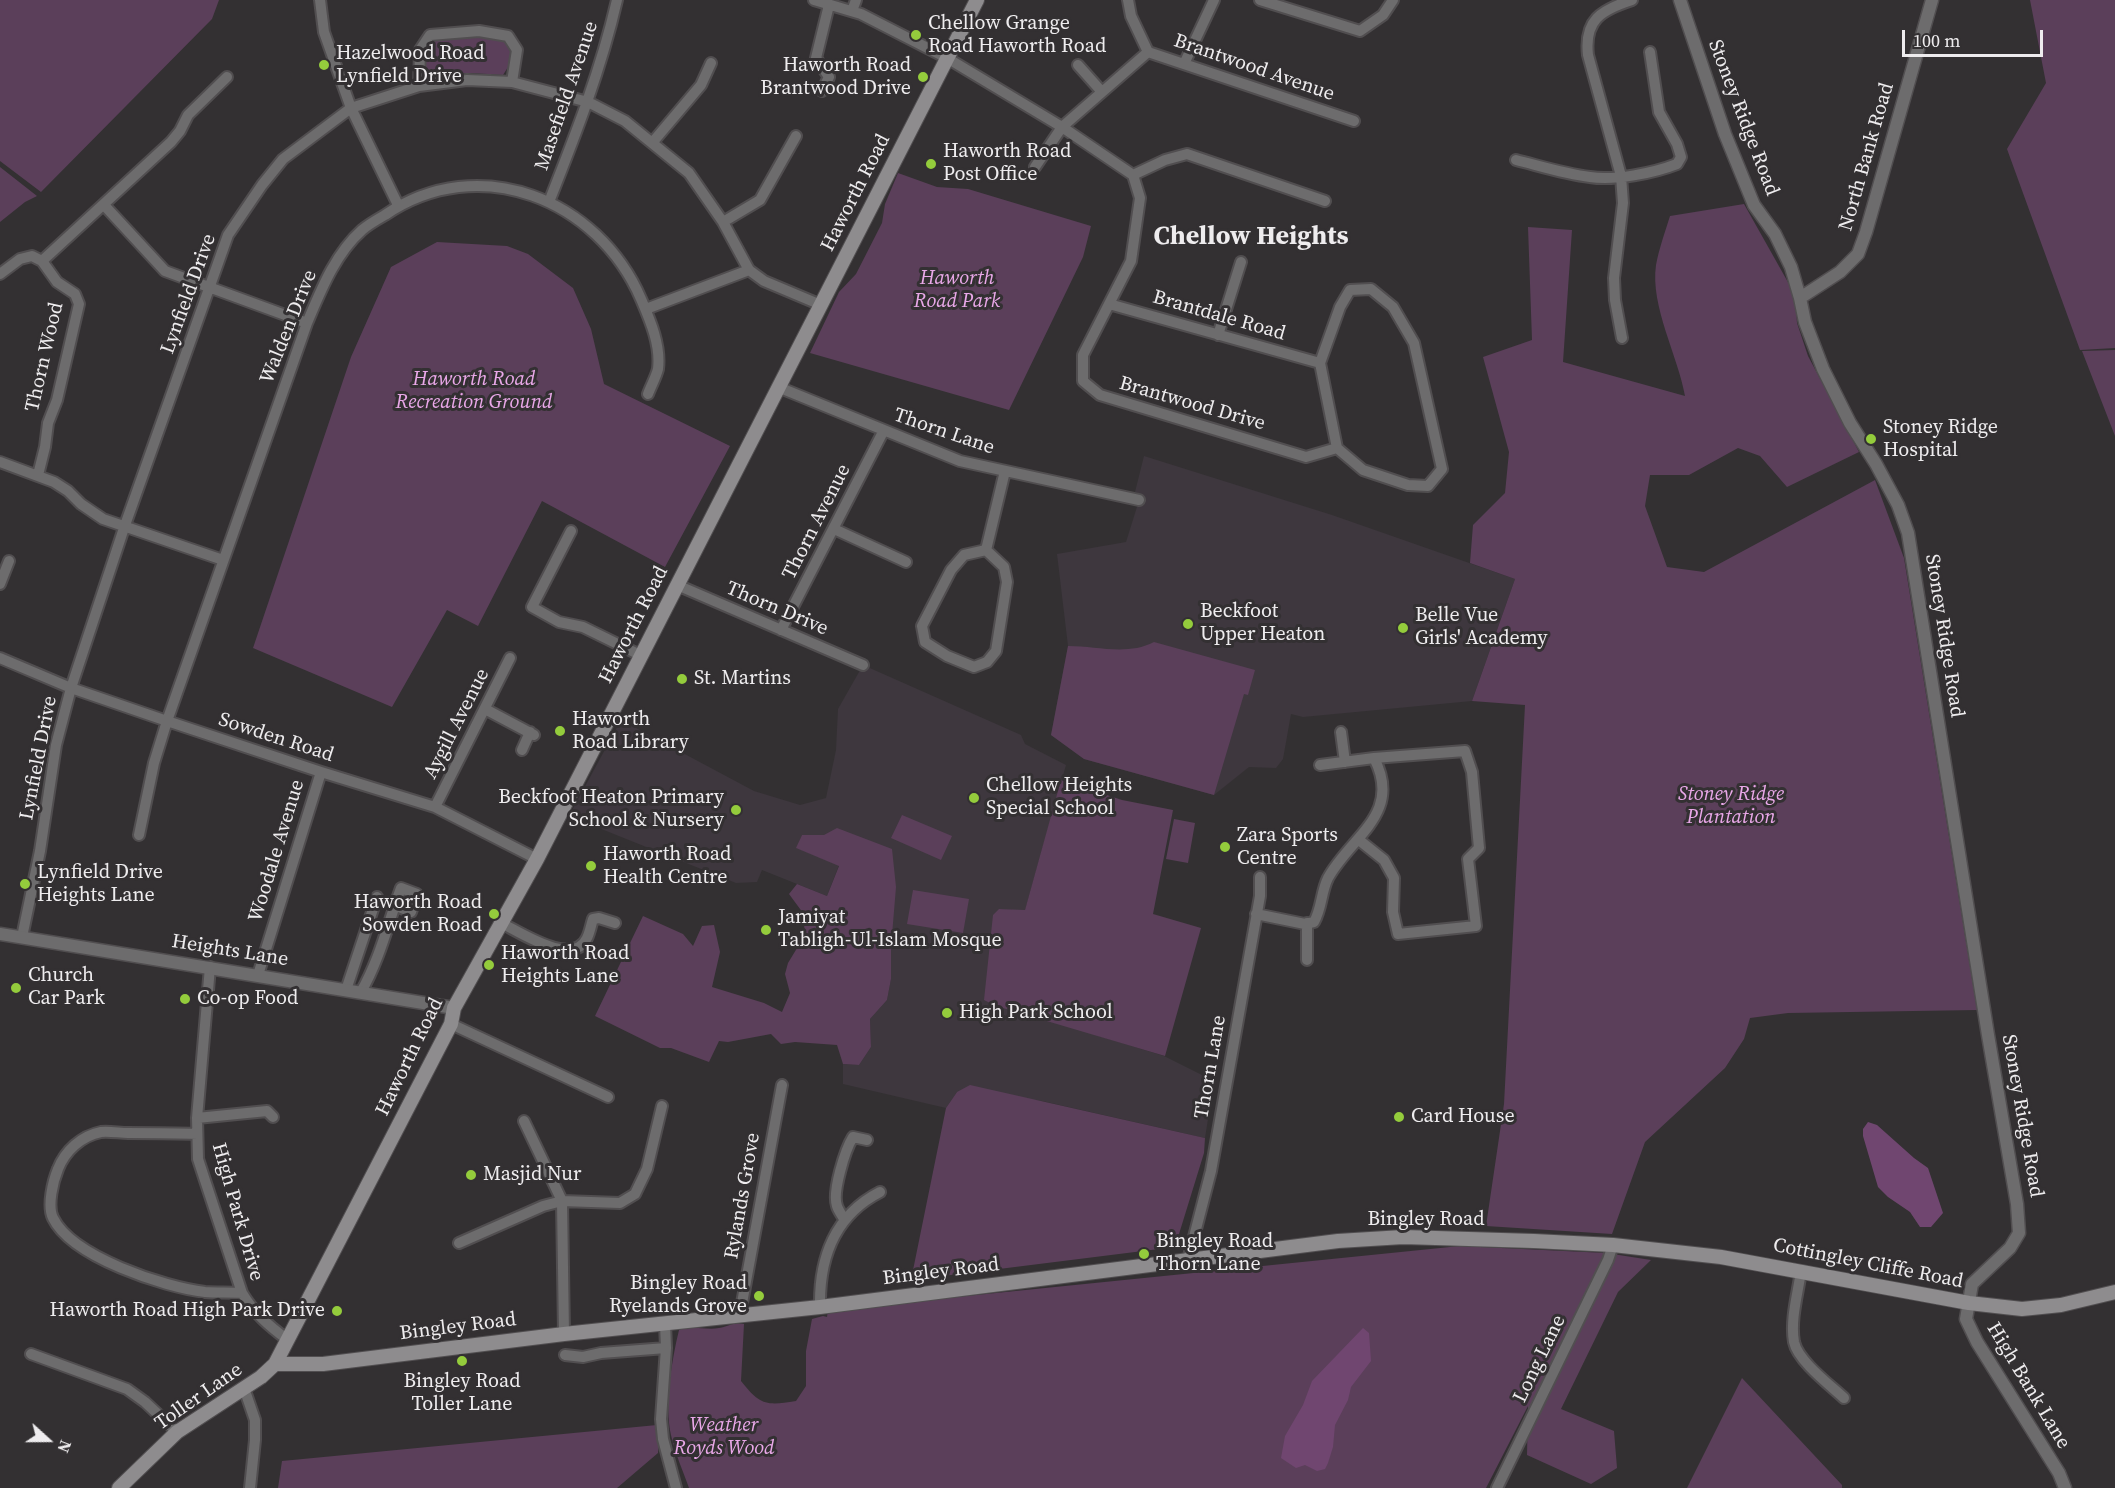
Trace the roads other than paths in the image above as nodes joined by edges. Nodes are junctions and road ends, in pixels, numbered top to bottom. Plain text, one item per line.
1 (320, 0) edge
2 (617, 0) edge
3 (814, 0) edge
4 (856, 0) edge
5 (977, 0) edge
6 (1128, 0) edge
7 (1214, 0) edge
8 (1260, 0) edge
9 (1393, 0) edge
10 (1632, 0) edge
11 (1680, 0) edge
12 (1932, 0) edge
13 (830, 5) junction
14 (852, 11) junction
15 (1148, 52) junction
16 (1650, 52) dead end
17 (947, 58) junction
18 (711, 63) dead end
19 (1184, 64) junction
20 (1078, 65) dead end
21 (226, 77) dead end
22 (512, 82) junction
23 (419, 86) junction
24 (822, 91) dead end
25 (1102, 92) junction
26 (588, 102) junction
27 (351, 108) junction
28 (1354, 121) dead end
29 (1062, 127) junction
30 (796, 136) dead end
31 (652, 143) junction
32 (1516, 160) dead end
33 (1035, 167) dead end
34 (1133, 175) junction
35 (1620, 176) junction
36 (1325, 201) dead end
37 (549, 202) junction
38 (104, 205) junction
39 (398, 206) junction
40 (723, 222) junction
41 (42, 261) junction
42 (1241, 262) dead end
43 (749, 270) junction
44 (0, 274) edge
45 (208, 288) junction
46 (1800, 298) junction
47 (1109, 304) junction
48 (820, 305) junction
49 (646, 309) junction
50 (307, 323) junction
51 (1218, 335) junction
52 (1622, 338) dead end
53 (1320, 363) junction
54 (778, 387) junction
55 (648, 394) dead end
56 (884, 430) junction
57 (1337, 448) junction
58 (0, 462) edge
59 (1005, 471) junction
60 (38, 475) junction
61 (1139, 500) dead end
62 (124, 528) junction
63 (834, 529) junction
64 (571, 531) dead end
65 (986, 550) junction
66 (224, 560) junction
67 (9, 561) dead end
68 (906, 562) dead end
69 (0, 584) edge
70 (677, 585) junction
71 (781, 630) junction
72 (640, 656) junction
73 (0, 658) edge
74 (510, 658) dead end
75 (863, 665) dead end
76 (71, 688) junction
77 (485, 709) junction
78 (167, 721) junction
79 (1341, 732) dead end
80 (522, 750) dead end
81 (1374, 758) junction
82 (1345, 762) junction
83 (1320, 765) dead end
84 (321, 772) junction
85 (435, 807) junction
86 (139, 835) dead end
87 (1359, 840) junction
88 (537, 859) junction
89 (1260, 878) dead end
90 (378, 897) dead end
91 (394, 905) dead end
92 (1256, 914) junction
93 (501, 923) junction
94 (615, 923) dead end
95 (1307, 923) junction
96 (0, 934) edge
97 (22, 937) junction
98 (1307, 960) dead end
99 (210, 967) junction
100 (258, 975) junction
101 (346, 990) junction
102 (361, 992) junction
103 (454, 1008) junction
104 (451, 1024) junction
105 (782, 1085) dead end
106 (608, 1097) dead end
107 (662, 1106) dead end
108 (197, 1118) junction
109 (273, 1118) dead end
110 (524, 1121) dead end
111 (197, 1134) junction
112 (867, 1140) dead end
113 (880, 1192) dead end
114 (562, 1201) junction
115 (844, 1219) junction
116 (459, 1243) dead end
117 (1613, 1245) junction
118 (1188, 1260) junction
119 (1801, 1271) junction
120 (2115, 1292) edge
121 (242, 1293) junction
122 (1969, 1303) junction
123 (820, 1307) junction
124 (740, 1314) junction
125 (665, 1323) junction
126 (564, 1334) junction
127 (288, 1340) junction
128 (666, 1348) junction
129 (30, 1354) dead end
130 (565, 1355) dead end
131 (275, 1364) junction
132 (244, 1388) junction
133 (1844, 1398) dead end
134 (177, 1432) junction
135 (119, 1488) edge
136 (250, 1488) edge
137 (676, 1488) edge
138 (1497, 1488) edge
139 (2065, 1488) edge

1 - 27 street
2 - 26 street, Masefield Avenue
3 - 13 street
4 - 14 street
5 - 17 main road, Haworth Road
6 - 15 street
7 - 19 street
8 - 9 street
10 - 35 street
11 - 46 street, Stoney Ridge Road
12 - 46 street, North Bank Road
13 - 14 street
13 - 24 street
14 - 17 street
15 - 19 street, Brantwood Avenue
15 - 25 street, Brantwood Avenue
16 - 35 street
17 - 29 street
17 - 48 main road, Haworth Road
18 - 31 street
19 - 28 street, Brantwood Avenue
20 - 25 street
21 - 38 street
22 - 23 street, Lynfield Drive
22 - 23 street
22 - 26 street, Lynfield Drive
23 - 27 street, Lynfield Drive
25 - 29 street, Brantwood Avenue
26 - 31 street, Lynfield Drive
26 - 37 street, Masefield Avenue
27 - 39 street
27 - 45 street, Lynfield Drive
29 - 33 street, Brantwood Avenue
29 - 34 street
30 - 40 street
31 - 40 street, Lynfield Drive
32 - 35 street
34 - 36 street
34 - 47 street, Brantwood Drive
35 - 52 street
37 - 39 street, Walden Drive
37 - 49 street, Walden Drive
38 - 41 street
38 - 45 street
39 - 50 street, Walden Drive
40 - 43 street, Lynfield Drive
41 - 44 street
41 - 60 street, Thorn Wood
42 - 51 street
43 - 48 street
43 - 49 street
45 - 50 street
45 - 62 street, Lynfield Drive
46 - 122 street, Stoney Ridge Road
47 - 51 street, Brantdale Road
47 - 57 street, Brantwood Drive
48 - 54 main road, Haworth Road
49 - 55 street, Walden Drive
50 - 66 street, Walden Drive
51 - 53 street, Brantdale Road
53 - 57 street
53 - 57 street
54 - 56 street, Thorn Lane
54 - 70 main road, Haworth Road
56 - 59 street, Thorn Lane
56 - 63 street, Thorn Avenue
58 - 60 street
59 - 61 street, Thorn Lane
59 - 65 street
60 - 62 street
62 - 66 street
62 - 76 street, Lynfield Drive
63 - 68 street
63 - 71 street, Thorn Avenue
64 - 72 street
65 - 65 street
66 - 78 street, Walden Drive
67 - 69 street
70 - 71 street, Thorn Drive
70 - 72 main road, Haworth Road
71 - 75 street, Thorn Drive
72 - 88 main road, Haworth Road
73 - 76 street, Sowden Road
74 - 77 street, Aygill Avenue
76 - 78 street, Sowden Road
76 - 97 street, Lynfield Drive
77 - 80 street
77 - 85 street, Aygill Avenue
78 - 84 street, Sowden Road
78 - 86 street, Walden Drive
79 - 82 street
81 - 82 street
81 - 87 street
81 - 87 street
82 - 83 street
84 - 85 street, Sowden Road
84 - 100 street, Woodale Avenue
85 - 88 street, Sowden Road
87 - 95 street
88 - 93 main road, Haworth Road
89 - 92 street, Thorn Lane
90 - 101 street
91 - 102 street
92 - 95 street
92 - 118 street, Thorn Lane
93 - 94 street
93 - 103 main road, Haworth Road
95 - 98 street
96 - 97 street, Heights Lane
97 - 99 street, Heights Lane
99 - 100 street, Heights Lane
99 - 108 street, High Park Drive
100 - 101 street, Heights Lane
101 - 102 street, Heights Lane
102 - 103 street, Heights Lane
103 - 104 main road, Haworth Road
104 - 106 street
104 - 127 main road, Haworth Road
105 - 124 street, Rylands Grove
107 - 114 street
108 - 109 street
108 - 111 street, High Park Drive
110 - 114 street
111 - 121 street, High Park Drive
111 - 121 street
112 - 115 street
113 - 115 street
114 - 116 street
114 - 126 street
115 - 123 street
117 - 118 main road, Bingley Road
117 - 119 main road, Cottingley Cliffe Road
117 - 138 street, Long Lane
118 - 123 main road, Bingley Road
119 - 122 main road, Cottingley Cliffe Road
119 - 133 street
120 - 122 main road, Cottingley Cliffe Road
121 - 127 street, High Park Drive
122 - 139 street, High Bank Lane
123 - 124 main road, Bingley Road
124 - 125 main road, Bingley Road
125 - 126 main road, Bingley Road
125 - 128 street
126 - 131 main road, Bingley Road
127 - 131 main road, Haworth Road
128 - 130 street
128 - 137 street
129 - 134 street
131 - 132 main road, Toller Lane
132 - 134 main road, Toller Lane
132 - 136 street
134 - 135 main road, Toller Lane

